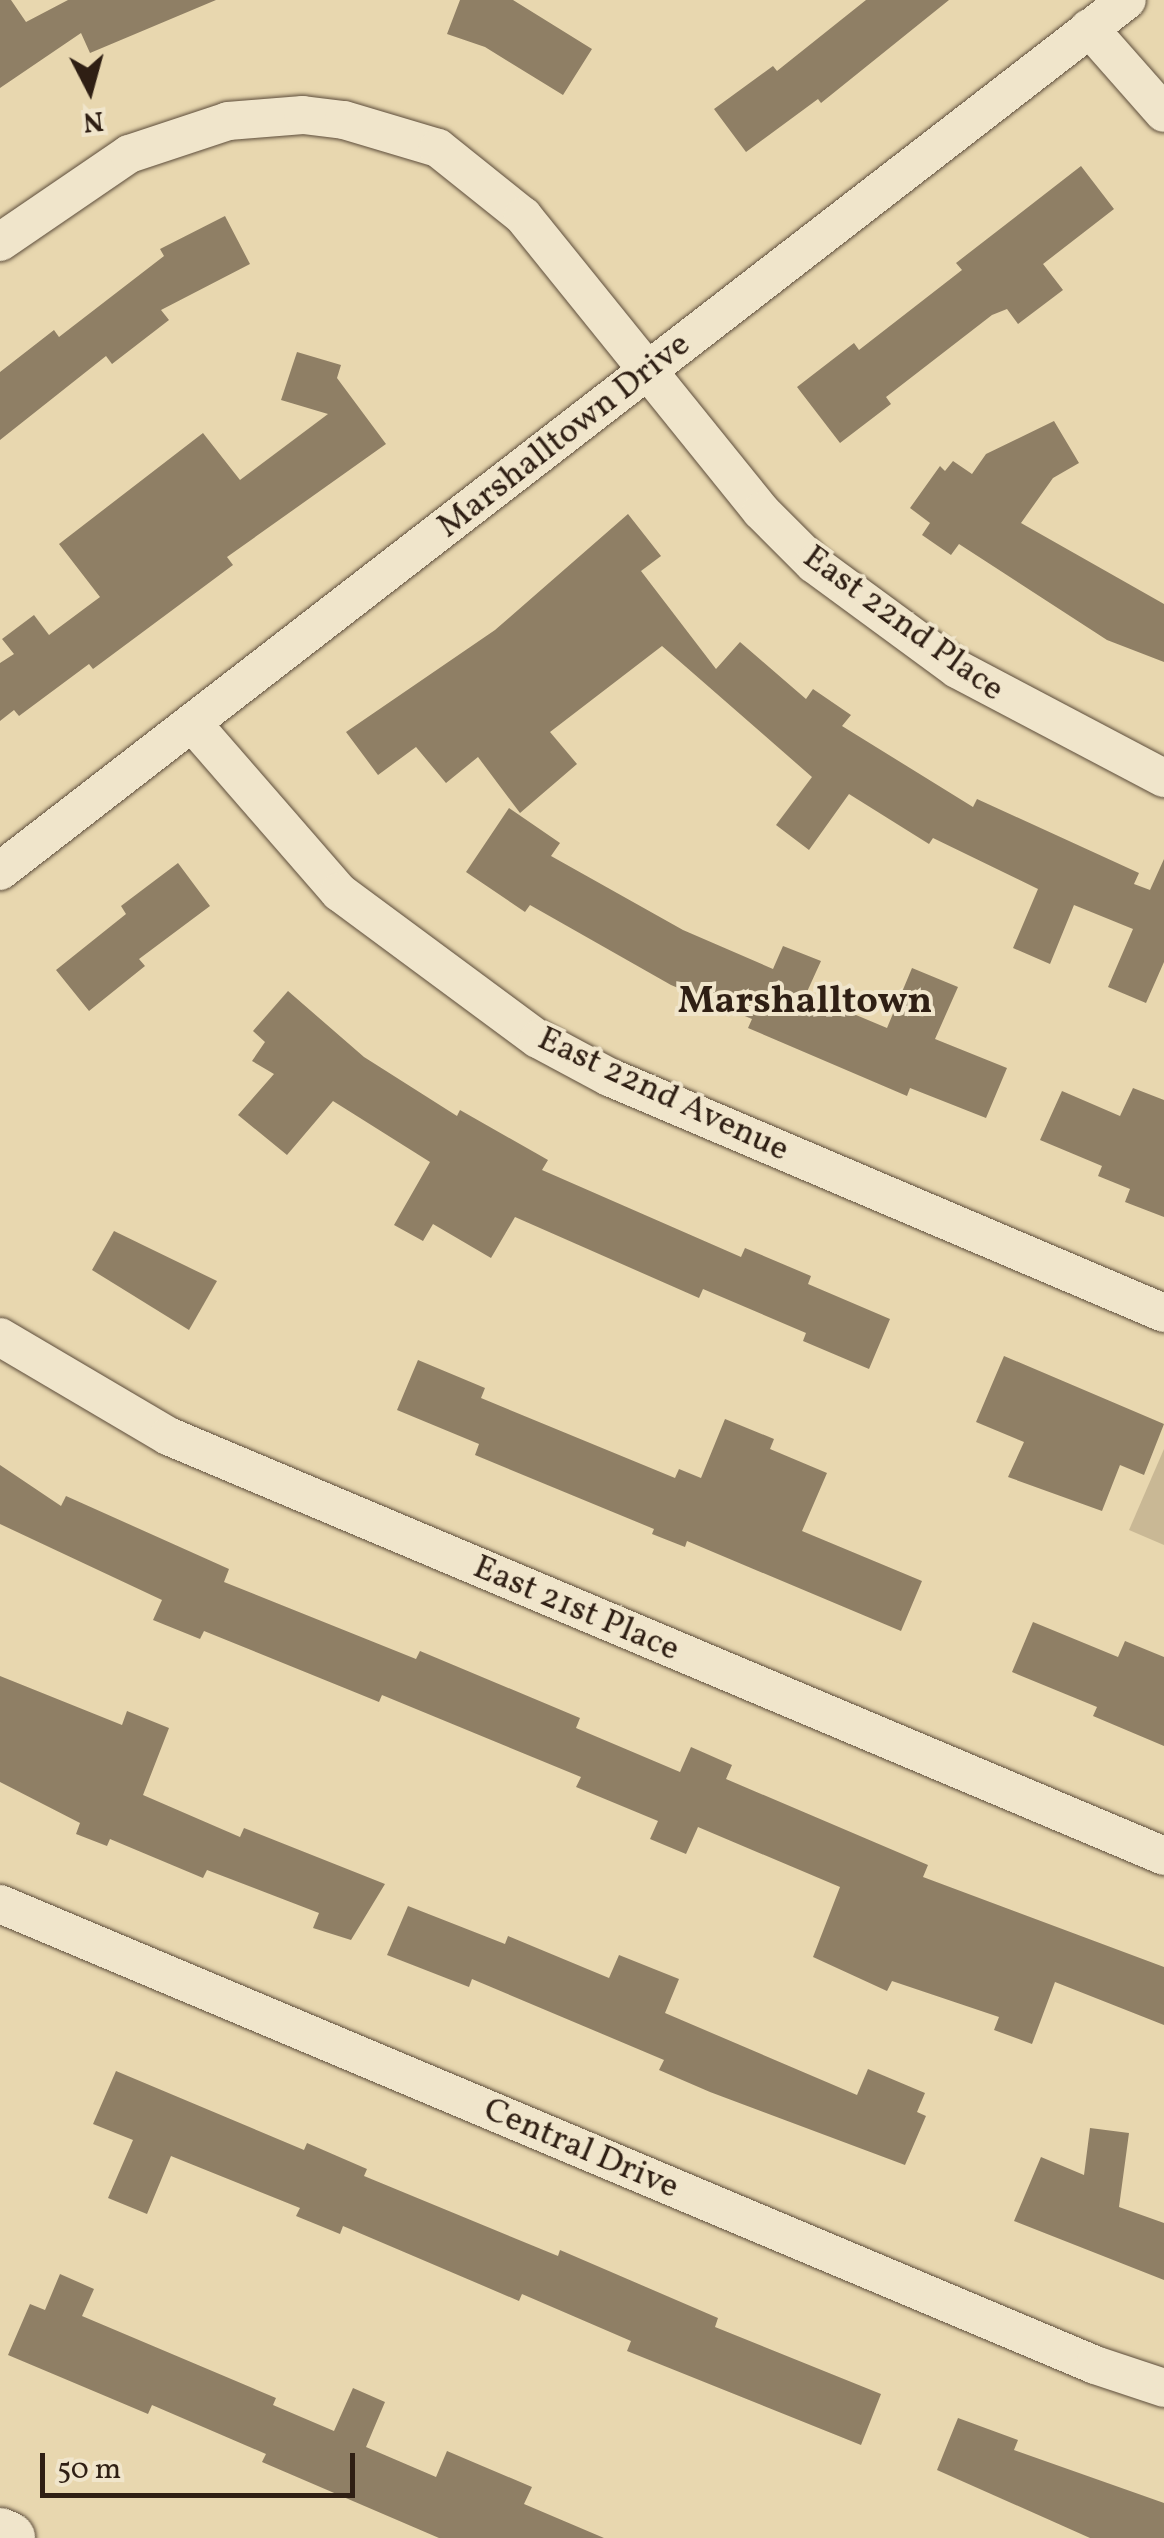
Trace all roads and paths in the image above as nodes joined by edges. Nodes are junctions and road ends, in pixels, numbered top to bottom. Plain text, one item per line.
1 (1127, 0) edge
2 (1090, 28) junction
3 (1164, 113) edge
4 (0, 242) edge
5 (646, 372) junction
6 (193, 724) junction
7 (1164, 778) edge
8 (0, 871) edge
9 (1164, 1313) edge
10 (0, 1336) edge
11 (1164, 1856) edge
12 (0, 1904) edge
13 (1164, 2388) edge
14 (0, 2534) edge
15 (9, 2538) edge

1 - 2 street, Marshalltown Drive
2 - 3 street
2 - 5 street, Marshalltown Drive
4 - 5 street, East 22nd Place
5 - 6 street, Marshalltown Drive
5 - 7 street, East 22nd Place
6 - 8 street, Marshalltown Drive
6 - 9 street, East 22nd Avenue
10 - 11 street, East 21st Place
12 - 13 street, Central Drive
14 - 15 main road

